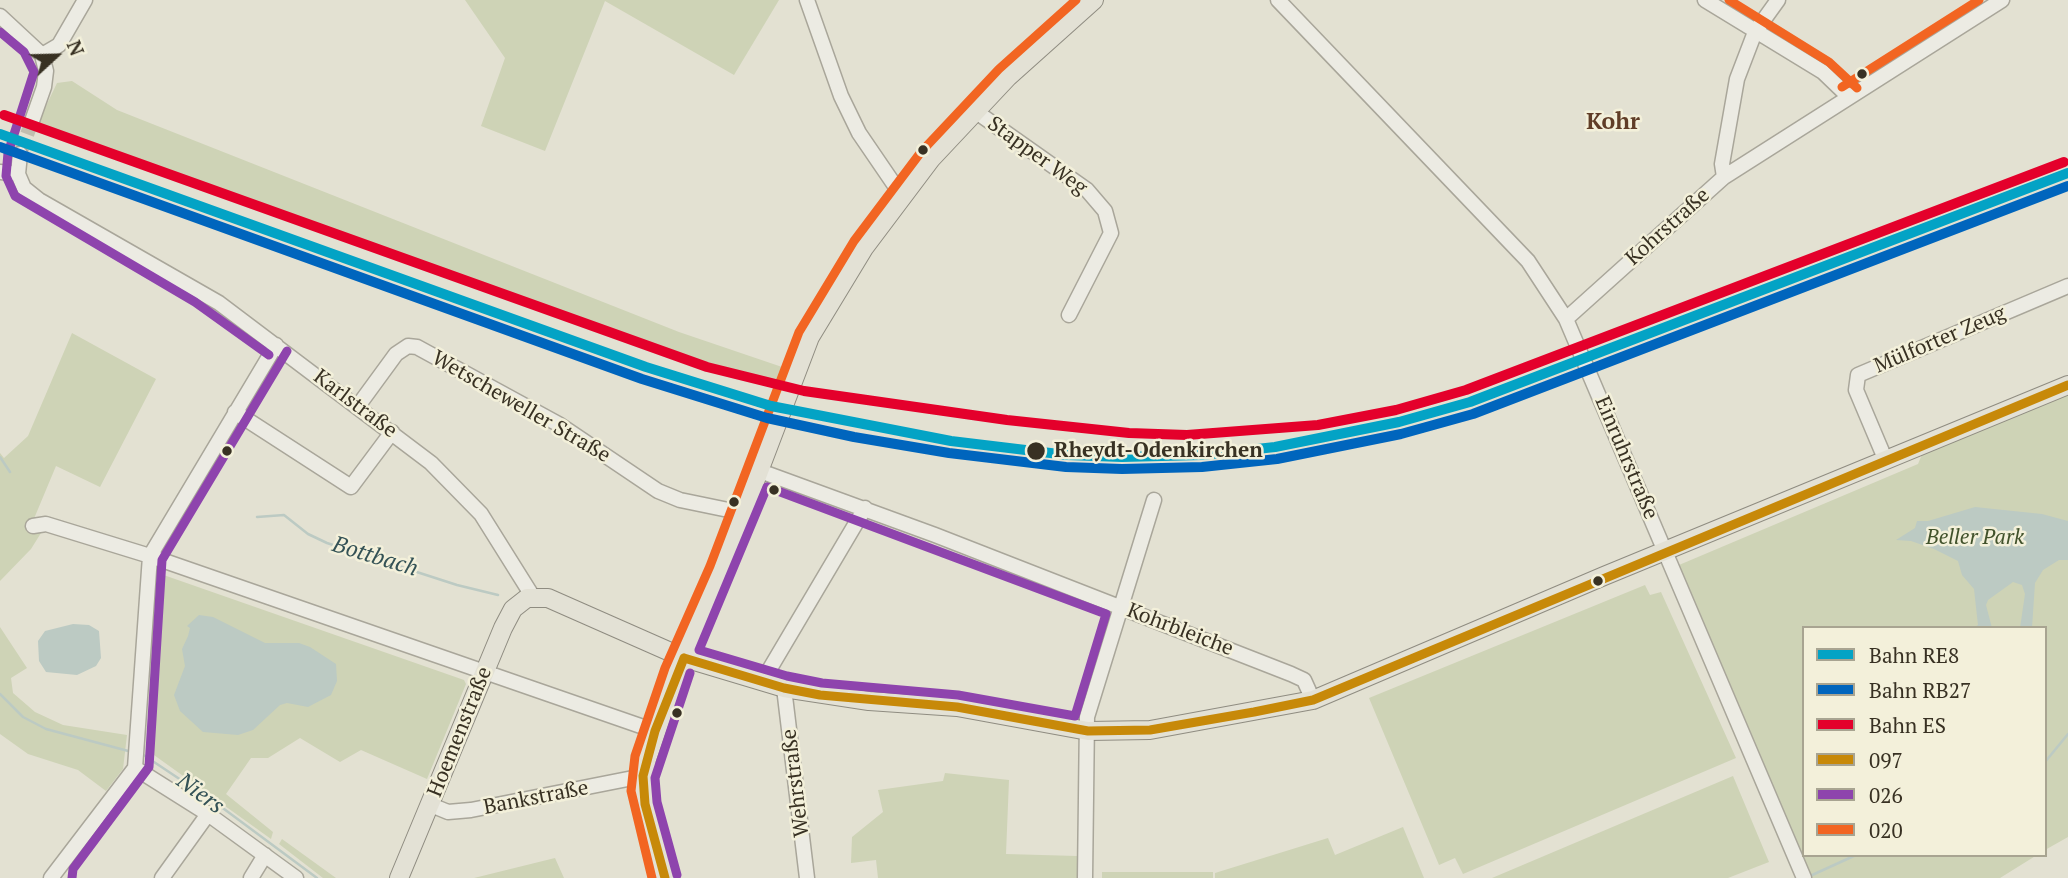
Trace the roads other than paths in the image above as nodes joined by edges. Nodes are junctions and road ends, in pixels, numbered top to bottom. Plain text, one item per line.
1 (85, 0) edge
2 (807, 0) edge
3 (1094, 0) edge
4 (1278, 0) edge
5 (1704, 0) edge
6 (1778, 0) edge
7 (2002, 0) edge
8 (0, 16) edge
9 (1755, 32) junction
10 (42, 55) junction
11 (1849, 97) junction
12 (975, 111) junction
13 (32, 121) tunnel mouth
14 (20, 154) tunnel mouth
15 (0, 172) edge
16 (18, 174) junction
17 (1724, 177) junction
18 (902, 195) junction
19 (2068, 286) edge
20 (1069, 315) dead end
21 (1566, 319) junction
22 (276, 345) junction
23 (2068, 385) edge
24 (358, 406) junction
25 (235, 412) junction
26 (392, 432) junction
27 (1886, 461) junction
28 (760, 471) junction
29 (1154, 500) dead end
30 (865, 508) junction
31 (744, 513) junction
32 (33, 526) dead end
33 (1666, 552) junction
34 (150, 556) junction
35 (533, 597) junction
36 (1121, 607) junction
37 (684, 659) junction
38 (484, 672) junction
39 (762, 682) junction
40 (785, 688) junction
41 (1314, 700) junction
42 (1088, 731) junction
43 (655, 732) junction
44 (136, 766) junction
45 (643, 776) junction
46 (430, 805) junction
47 (208, 814) junction
48 (265, 855) junction
49 (60, 871) edge
50 (1802, 872) edge
51 (51, 878) edge
52 (162, 878) edge
53 (251, 878) edge
54 (296, 878) edge
55 (399, 878) edge
56 (665, 878) edge
57 (807, 878) edge
58 (1086, 878) edge

1 - 10 street
2 - 18 street
3 - 12 main road, Stapper Weg
4 - 21 street, Einruhrstraße
5 - 9 street
6 - 9 street, Kohrstraße
7 - 11 street
8 - 10 street
9 - 11 street
9 - 17 street, Kohrstraße
10 - 13 street
11 - 17 street
12 - 18 main road, Stapper Weg
12 - 20 street, Stapper Weg
14 - 16 street
15 - 16 street
16 - 22 street, Karlstraße
17 - 21 street, Kohrstraße
18 - 28 main road, Stapper Weg
19 - 27 street, Mülforter Zeug
21 - 33 street, Einruhrstraße
22 - 24 street, Karlstraße
22 - 25 street
23 - 27 main road
24 - 26 street, Karlstraße
24 - 31 street, Wetscheweller Straße
25 - 26 street
25 - 34 street
26 - 35 street, Karlstraße
27 - 33 main road
28 - 30 street, Kohrbleiche
28 - 31 main road, Stapper Weg
29 - 36 street
30 - 36 street, Kohrbleiche
30 - 39 street
31 - 37 main road, Stapper Weg
32 - 34 street
33 - 41 main road
33 - 50 street, Einruhrstraße
34 - 38 street
34 - 44 street
35 - 37 main road
35 - 38 main road, Hoemenstraße
36 - 41 street, Kohrbleiche
36 - 42 street
37 - 39 main road
37 - 43 main road, Stapper Weg
38 - 43 street
38 - 46 main road, Hoemenstraße
39 - 40 main road
40 - 42 main road
40 - 57 street, Wehrstraße
41 - 42 main road
42 - 58 street
43 - 45 main road, Stapper Weg
44 - 47 street
44 - 49 street
45 - 46 street, Bankstraße
45 - 56 main road
46 - 55 main road, Hoemenstraße
47 - 48 street
47 - 52 street
48 - 53 street
48 - 54 street
49 - 51 street

